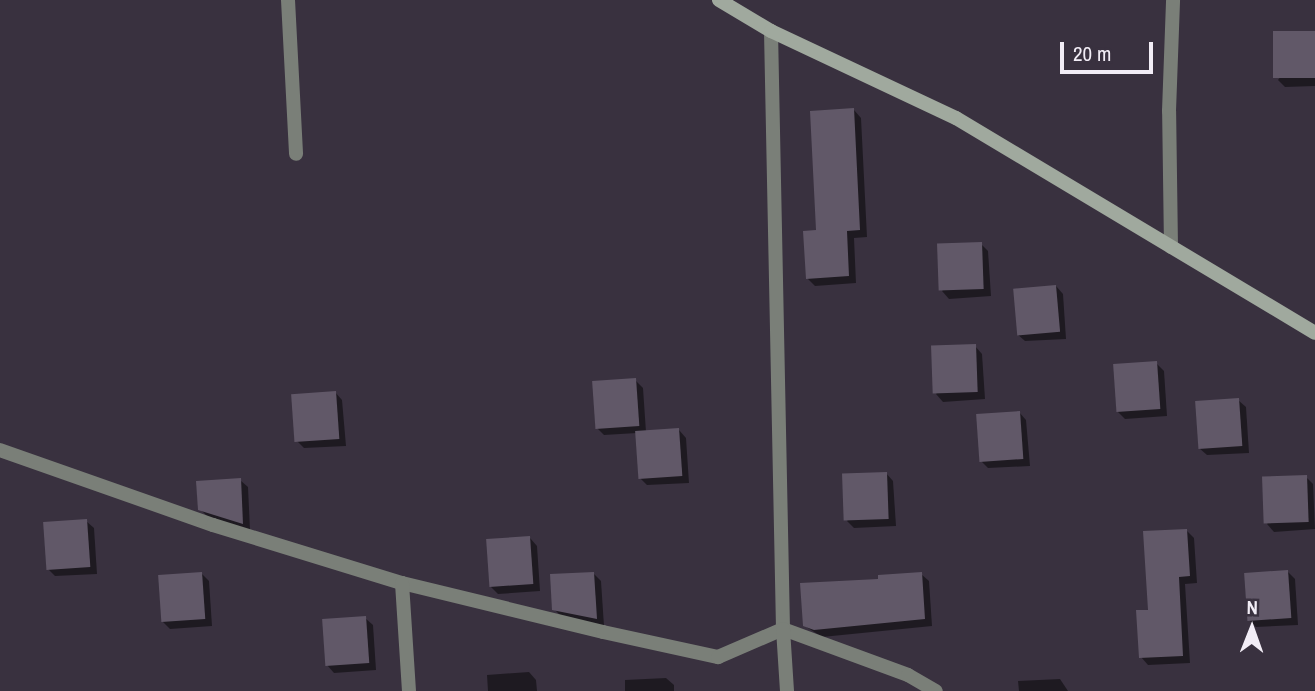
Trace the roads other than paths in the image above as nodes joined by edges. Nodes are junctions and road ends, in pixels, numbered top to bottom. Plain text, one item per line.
1 (288, 0) edge
2 (719, 0) edge
3 (1173, 0) edge
4 (771, 31) junction
5 (296, 154) dead end
6 (1171, 247) junction
7 (1315, 333) edge
8 (0, 450) edge
9 (402, 583) junction
10 (783, 629) junction
11 (410, 691) edge
12 (787, 691) edge
13 (936, 691) edge

1 - 5 street
2 - 4 street
3 - 6 street
4 - 6 street
4 - 10 street
6 - 7 street
8 - 9 street
9 - 10 street
9 - 11 street
10 - 12 street
10 - 13 street

